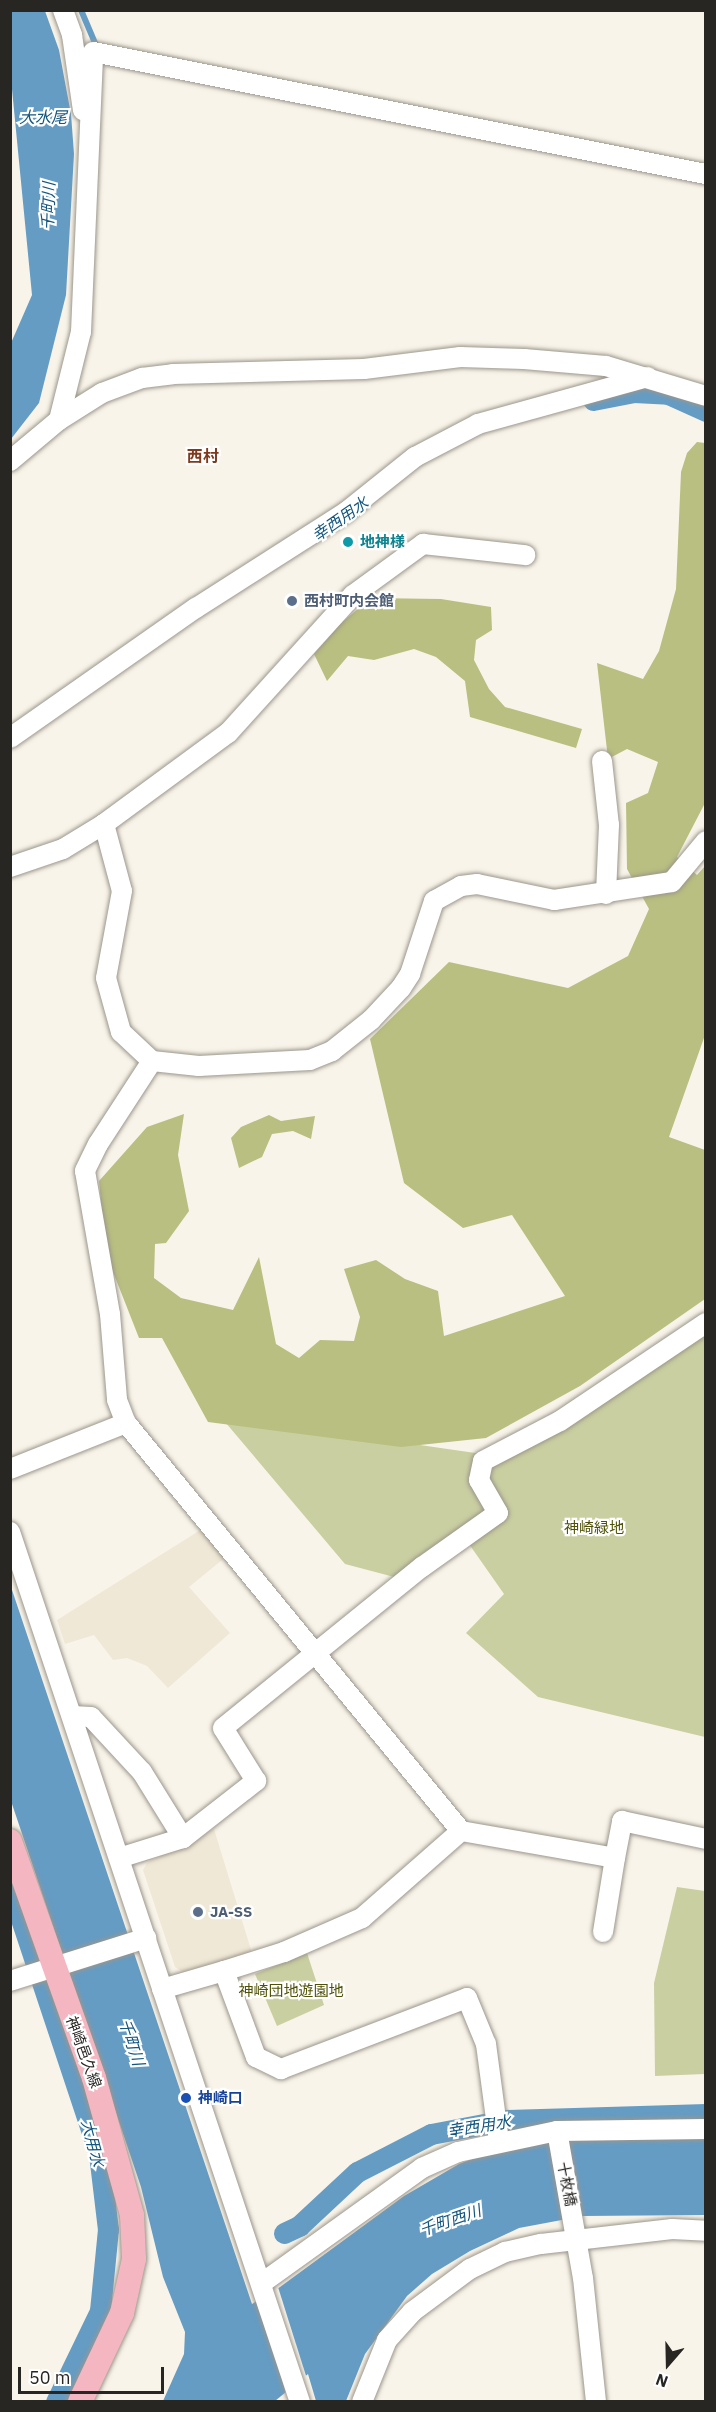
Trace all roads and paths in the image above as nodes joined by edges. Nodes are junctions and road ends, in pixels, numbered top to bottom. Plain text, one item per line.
1 (63, 10) edge
2 (91, 163) junction
3 (705, 174) edge
4 (648, 376) junction
5 (705, 396) edge
6 (59, 420) junction
7 (10, 461) edge
8 (525, 555) dead end
9 (10, 738) edge
10 (602, 761) dead end
11 (104, 824) junction
12 (705, 842) edge
13 (10, 867) edge
14 (606, 894) junction
15 (152, 1061) junction
16 (705, 1323) edge
17 (126, 1423) junction
18 (10, 1469) edge
19 (10, 1532) edge
20 (313, 1653) junction
21 (72, 1716) junction
22 (461, 1831) junction
23 (183, 1838) junction
24 (705, 1839) edge
25 (10, 1841) edge
26 (119, 1858) junction
27 (615, 1858) junction
28 (603, 1932) dead end
29 (141, 1940) junction
30 (48, 1968) junction
31 (224, 1971) junction
32 (10, 1981) edge
33 (162, 1989) junction
34 (497, 2128) junction
35 (705, 2129) edge
36 (557, 2134) junction
37 (705, 2231) edge
38 (577, 2236) junction
39 (264, 2288) junction
40 (298, 2395) edge
41 (80, 2402) edge
42 (362, 2402) edge
43 (596, 2402) edge

1 - 2 street
2 - 3 street
2 - 6 street
4 - 5 street
4 - 6 street
4 - 9 street
6 - 7 street
8 - 11 street
10 - 14 street
11 - 13 street
11 - 15 street
12 - 14 street
14 - 15 street
15 - 17 street
16 - 20 street
17 - 18 street
17 - 20 street
19 - 21 street
20 - 22 street
20 - 23 street
21 - 23 street
21 - 26 street
22 - 27 street
22 - 31 street
23 - 26 street
24 - 27 street
25 - 30 main road, 神崎邑久線
26 - 29 street
27 - 28 street
29 - 30 street
29 - 33 street
30 - 32 street
30 - 41 main road, 神崎邑久線
31 - 33 street
31 - 34 street
33 - 39 street
34 - 36 street
34 - 39 street
35 - 36 street
36 - 38 street, 十枚橋
37 - 38 street
38 - 42 street
38 - 43 street, 十枚橋
39 - 40 street

